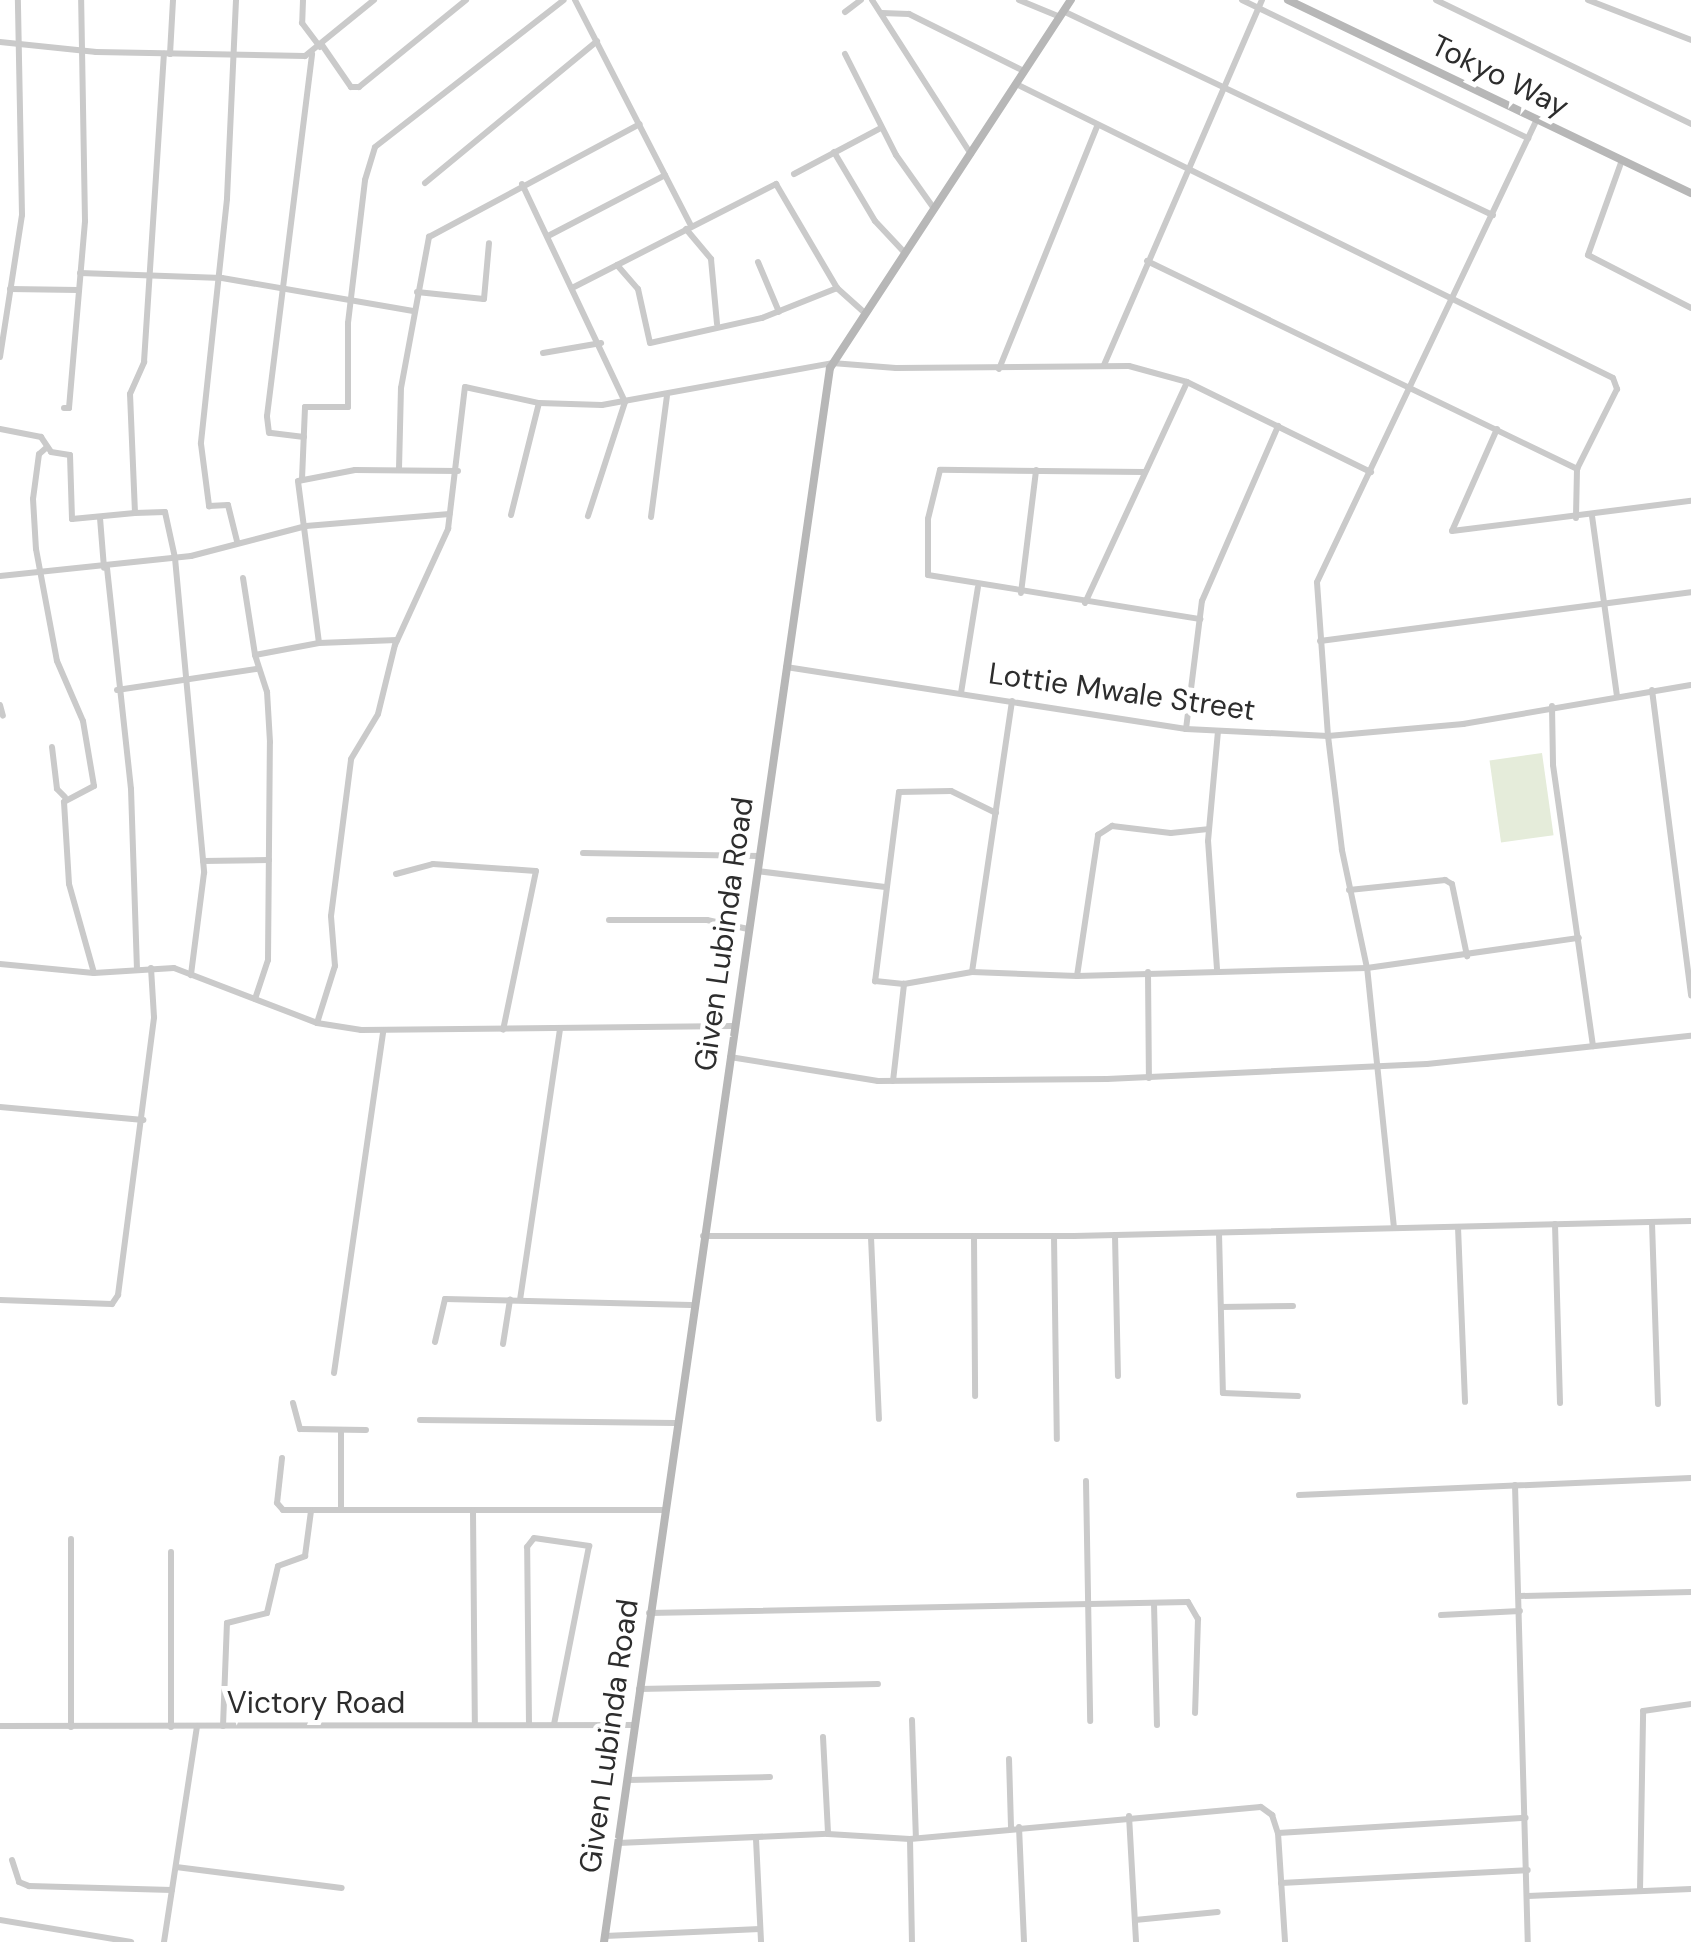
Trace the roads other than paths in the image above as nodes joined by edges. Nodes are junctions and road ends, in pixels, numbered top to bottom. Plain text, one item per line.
1 (18, 0) edge
2 (81, 0) edge
3 (173, 0) edge
4 (236, 0) edge
5 (303, 0) edge
6 (374, 0) edge
7 (466, 0) edge
8 (564, 0) edge
9 (576, 0) edge
10 (861, 0) edge
11 (872, 0) edge
12 (1019, 0) edge
13 (1071, 0) edge
14 (1242, 0) edge
15 (1288, 0) edge
16 (1436, 0) edge
17 (1588, 0) edge
18 (1260, 4) edge
19 (846, 12) dead end
20 (882, 12) junction
21 (1062, 14) junction
22 (1691, 40) edge
23 (597, 41) junction
24 (0, 42) edge
25 (20, 44) junction
26 (1385, 45) junction
27 (321, 46) junction
28 (82, 50) junction
29 (232, 53) junction
30 (167, 54) junction
31 (312, 54) junction
32 (844, 54) dead end
33 (1376, 63) junction
34 (1024, 71) junction
35 (1016, 84) junction
36 (1225, 88) junction
37 (1537, 119) junction
38 (640, 124) junction
39 (1691, 124) edge
40 (1097, 127) junction
41 (882, 128) junction
42 (1528, 138) junction
43 (834, 152) junction
44 (971, 154) junction
45 (1622, 160) junction
46 (1185, 170) junction
47 (794, 174) dead end
48 (665, 175) junction
49 (426, 184) dead end
50 (522, 184) junction
51 (1691, 194) edge
52 (933, 207) junction
53 (1494, 215) junction
54 (688, 227) junction
55 (548, 236) junction
56 (490, 243) dead end
57 (905, 253) junction
58 (758, 262) dead end
59 (1147, 262) junction
60 (618, 265) junction
61 (80, 273) junction
62 (149, 275) junction
63 (218, 278) junction
64 (574, 287) junction
65 (280, 288) junction
66 (837, 288) junction
67 (10, 289) junction
68 (78, 290) junction
69 (417, 292) junction
70 (1454, 298) junction
71 (351, 300) junction
72 (1691, 308) edge
73 (412, 312) junction
74 (780, 312) junction
75 (864, 312) junction
76 (717, 324) junction
77 (601, 343) junction
78 (543, 353) dead end
79 (0, 357) edge
80 (832, 362) junction
81 (1104, 365) junction
82 (999, 369) junction
83 (1187, 382) junction
84 (1414, 387) junction
85 (667, 396) junction
86 (625, 402) junction
87 (539, 403) junction
88 (64, 408) dead end
89 (1278, 426) junction
90 (0, 429) edge
91 (1497, 429) junction
92 (304, 437) junction
93 (46, 448) junction
94 (398, 469) junction
95 (1577, 469) junction
96 (1036, 470) junction
97 (458, 471) junction
98 (1144, 472) junction
99 (1370, 472) junction
100 (302, 478) junction
101 (1691, 501) edge
102 (135, 513) junction
103 (450, 514) junction
104 (511, 515) dead end
105 (588, 516) dead end
106 (1592, 516) junction
107 (651, 517) dead end
108 (100, 518) junction
109 (1576, 518) junction
110 (301, 527) junction
111 (237, 542) junction
112 (174, 558) junction
113 (105, 568) junction
114 (0, 576) edge
115 (40, 576) junction
116 (244, 578) dead end
117 (978, 586) junction
118 (1691, 592) edge
119 (1021, 593) junction
120 (1085, 604) junction
121 (1603, 606) junction
122 (1200, 620) junction
123 (398, 640) junction
124 (1320, 641) junction
125 (319, 642) junction
126 (255, 656) junction
127 (784, 667) junction
128 (256, 669) junction
129 (181, 684) junction
130 (1691, 685) edge
131 (116, 690) junction
132 (1652, 690) junction
133 (961, 692) junction
134 (1617, 696) junction
135 (1012, 701) junction
136 (0, 705) edge
137 (1552, 706) junction
138 (2, 716) dead end
139 (1186, 728) junction
140 (1218, 732) junction
141 (1328, 736) junction
142 (52, 747) dead end
143 (65, 797) junction
144 (996, 813) junction
145 (1208, 829) junction
146 (583, 853) dead end
147 (759, 856) junction
148 (269, 860) junction
149 (203, 862) junction
150 (756, 871) junction
151 (396, 874) dead end
152 (884, 887) junction
153 (1349, 890) junction
154 (609, 920) dead end
155 (748, 929) junction
156 (1579, 938) junction
157 (1467, 956) junction
158 (0, 964) edge
159 (152, 968) junction
160 (1367, 968) junction
161 (1217, 969) junction
162 (137, 970) junction
163 (972, 972) junction
164 (1148, 972) junction
165 (94, 974) junction
166 (191, 974) junction
167 (1077, 976) junction
168 (904, 984) junction
169 (1691, 996) edge
170 (255, 999) junction
171 (317, 1023) junction
172 (732, 1026) junction
173 (560, 1028) junction
174 (503, 1030) junction
175 (383, 1032) junction
176 (1691, 1036) edge
177 (1593, 1046) junction
178 (729, 1056) junction
179 (1377, 1067) junction
180 (1149, 1078) junction
181 (893, 1081) junction
182 (0, 1107) edge
183 (142, 1120) junction
184 (1691, 1221) edge
185 (1652, 1223) junction
186 (1555, 1224) junction
187 (1458, 1226) junction
188 (1394, 1228) junction
189 (1219, 1232) junction
190 (1115, 1235) junction
191 (703, 1236) junction
192 (974, 1236) junction
193 (1054, 1236) junction
194 (871, 1238) junction
195 (0, 1300) edge
196 (510, 1300) junction
197 (520, 1300) junction
198 (691, 1305) junction
199 (1292, 1306) dead end
200 (1221, 1307) junction
201 (435, 1342) dead end
202 (503, 1344) dead end
203 (334, 1374) dead end
204 (1118, 1376) dead end
205 (975, 1396) dead end
206 (1298, 1396) dead end
207 (1465, 1402) dead end
208 (293, 1403) dead end
209 (1560, 1403) dead end
210 (1658, 1404) dead end
211 (879, 1419) dead end
212 (420, 1420) dead end
213 (675, 1423) junction
214 (341, 1430) junction
215 (366, 1430) dead end
216 (1057, 1439) dead end
217 (282, 1458) dead end
218 (1691, 1478) edge
219 (1086, 1480) dead end
220 (1515, 1485) junction
221 (1299, 1495) dead end
222 (341, 1510) junction
223 (473, 1510) junction
224 (663, 1510) junction
225 (311, 1512) junction
226 (71, 1539) dead end
227 (171, 1552) dead end
228 (1691, 1592) edge
229 (1520, 1596) junction
230 (1154, 1603) junction
231 (1089, 1605) junction
232 (1520, 1611) junction
233 (648, 1613) junction
234 (1441, 1615) dead end
235 (878, 1684) dead end
236 (638, 1688) junction
237 (1691, 1704) edge
238 (1195, 1712) dead end
239 (912, 1720) dead end
240 (1090, 1721) dead end
241 (476, 1724) junction
242 (529, 1724) junction
243 (554, 1724) junction
244 (632, 1725) junction
245 (1157, 1725) dead end
246 (0, 1726) edge
247 (224, 1726) junction
248 (72, 1727) junction
249 (171, 1727) junction
250 (197, 1727) junction
251 (823, 1737) dead end
252 (1009, 1759) dead end
253 (770, 1777) dead end
254 (626, 1780) junction
255 (1129, 1816) junction
256 (1526, 1818) junction
257 (1015, 1827) junction
258 (828, 1834) junction
259 (1278, 1834) junction
260 (756, 1838) junction
261 (913, 1839) junction
262 (618, 1843) junction
263 (12, 1860) dead end
264 (176, 1867) junction
265 (1528, 1870) junction
266 (1282, 1883) junction
267 (342, 1888) dead end
268 (1691, 1889) edge
269 (172, 1890) junction
270 (1640, 1891) junction
271 (1528, 1896) junction
272 (1218, 1912) dead end
273 (0, 1920) edge
274 (1135, 1920) junction
275 (760, 1929) junction
276 (604, 1939) edge
277 (131, 1942) edge
278 (164, 1942) edge
279 (761, 1942) edge
280 (912, 1942) edge
281 (1024, 1942) edge
282 (1136, 1942) edge
283 (1285, 1942) edge
284 (1528, 1942) edge

1 - 25 street
2 - 28 street
3 - 30 street
4 - 29 street
5 - 27 street
6 - 27 street
7 - 27 street
8 - 71 street
9 - 23 street
10 - 19 street
11 - 20 street
12 - 21 street
13 - 21 street, Given Lubinda Road
14 - 18 street
15 - 26 street, Tokyo Way
16 - 39 street
17 - 22 street
18 - 33 street
18 - 36 street
20 - 34 street
20 - 44 street
21 - 34 street, Given Lubinda Road
21 - 36 street
23 - 38 street
23 - 49 street
24 - 25 street
25 - 28 street
25 - 67 street
26 - 33 street
26 - 37 street, Tokyo Way
27 - 31 street
28 - 30 street
28 - 61 street
29 - 30 street
29 - 31 street
29 - 63 street
30 - 62 street
31 - 65 street
32 - 41 street
33 - 42 street
34 - 35 street, Given Lubinda Road
35 - 40 street
35 - 44 street, Given Lubinda Road
36 - 46 street
36 - 53 street
37 - 42 street
37 - 45 street, Tokyo Way
38 - 48 street
38 - 50 street
40 - 46 street
40 - 82 street
41 - 43 street
41 - 52 street
42 - 53 street
43 - 47 street
43 - 57 street
44 - 52 street, Given Lubinda Road
45 - 51 street, Tokyo Way
45 - 72 street
46 - 59 street
46 - 70 street
48 - 54 street
48 - 55 street
50 - 55 street
50 - 69 street
52 - 57 street, Given Lubinda Road
53 - 70 street
54 - 60 street
54 - 66 street
54 - 76 street
55 - 64 street
56 - 69 street
57 - 75 street, Given Lubinda Road
58 - 74 street
59 - 81 street
59 - 84 street
60 - 64 street
60 - 76 street
61 - 62 street
61 - 68 street
62 - 63 street
62 - 102 street
63 - 65 street
63 - 111 street
64 - 77 street
65 - 71 street
65 - 92 street
66 - 74 street
66 - 75 street
67 - 68 street
67 - 79 street
68 - 88 street
69 - 73 street
70 - 84 street
70 - 95 street
71 - 73 street
71 - 92 street
73 - 94 street
74 - 76 street
75 - 80 street, Given Lubinda Road
77 - 78 street
77 - 86 street
80 - 82 street
80 - 85 street
80 - 127 street, Given Lubinda Road
81 - 82 street
81 - 83 street
83 - 89 street
83 - 98 street
84 - 91 street
84 - 99 street
85 - 86 street
85 - 107 street
86 - 87 street
86 - 105 street
87 - 97 street
87 - 104 street
89 - 99 street
89 - 122 street
90 - 93 street
91 - 95 street
91 - 109 street
92 - 100 street
93 - 108 street
93 - 115 street
94 - 97 street
94 - 100 street
95 - 109 street
96 - 98 street
96 - 117 street
96 - 119 street
97 - 103 street
98 - 120 street
99 - 124 street
100 - 110 street
101 - 106 street
102 - 108 street
102 - 112 street
103 - 110 street
103 - 123 street
106 - 109 street
106 - 121 street
108 - 113 street
110 - 111 street
110 - 125 street
111 - 112 street
112 - 113 street
112 - 129 street
113 - 115 street
113 - 131 street
114 - 115 street
115 - 143 street
116 - 126 street
117 - 119 street
117 - 133 street
118 - 121 street
119 - 120 street
120 - 122 street
121 - 124 street
121 - 134 street
122 - 139 street
123 - 125 street
123 - 171 street
124 - 141 street
125 - 126 street
126 - 128 street
127 - 133 street, Lottie Mwale Street
127 - 147 street, Given Lubinda Road
128 - 129 street
128 - 148 street
129 - 131 street
129 - 149 street
130 - 132 street, Lottie Mwale Street
131 - 162 street
132 - 134 street, Lottie Mwale Street
132 - 169 street
133 - 135 street, Lottie Mwale Street
134 - 137 street, Lottie Mwale Street
135 - 139 street, Lottie Mwale Street
135 - 144 street
136 - 138 street
137 - 141 street, Lottie Mwale Street
137 - 156 street
139 - 140 street, Lottie Mwale Street
140 - 141 street, Lottie Mwale Street
140 - 145 street
141 - 153 street
142 - 143 street
143 - 165 street
144 - 152 street
144 - 163 street
145 - 161 street
145 - 167 street
146 - 147 street
147 - 150 street, Given Lubinda Road
148 - 149 street
148 - 170 street
149 - 166 street
150 - 152 street
150 - 155 street, Given Lubinda Road
151 - 174 street
152 - 168 street
153 - 157 street
153 - 160 street
154 - 155 street
155 - 172 street, Given Lubinda Road
156 - 157 street
156 - 177 street
157 - 160 street
158 - 165 street
159 - 162 street
159 - 166 street
159 - 183 street
160 - 161 street
160 - 179 street
161 - 164 street
162 - 165 street
163 - 167 street
163 - 168 street
164 - 167 street
164 - 180 street
166 - 170 street
168 - 181 street
170 - 171 street
171 - 175 street
172 - 173 street
172 - 178 street, Given Lubinda Road
173 - 174 street
173 - 197 street
174 - 175 street
175 - 203 street
176 - 177 street
177 - 179 street
178 - 181 street
178 - 191 street, Given Lubinda Road
179 - 180 street
179 - 188 street
180 - 181 street
182 - 183 street
183 - 195 street
184 - 185 street
185 - 186 street
185 - 210 street
186 - 187 street
186 - 209 street
187 - 188 street
187 - 207 street
188 - 189 street
189 - 190 street
189 - 200 street
190 - 193 street
190 - 204 street
191 - 194 street
191 - 198 street, Given Lubinda Road
192 - 193 street
192 - 194 street
192 - 205 street
193 - 216 street
194 - 211 street
196 - 197 street
196 - 201 street
196 - 202 street
197 - 198 street
198 - 213 street, Given Lubinda Road
199 - 200 street
200 - 206 street
208 - 214 street
212 - 213 street
213 - 224 street, Given Lubinda Road
214 - 215 street
214 - 222 street
217 - 225 street
218 - 220 street
219 - 231 street
220 - 221 street
220 - 229 street
222 - 223 street
222 - 225 street
223 - 224 street
223 - 241 street
224 - 233 street, Given Lubinda Road
225 - 247 street
226 - 248 street
227 - 249 street
228 - 229 street
229 - 232 street
230 - 231 street
230 - 238 street
230 - 245 street
231 - 233 street
231 - 240 street
232 - 234 street
232 - 256 street
233 - 236 street, Given Lubinda Road
235 - 236 street
236 - 244 street, Given Lubinda Road
237 - 270 street
239 - 261 street
241 - 242 street, Victory Road
241 - 247 street, Victory Road
242 - 243 street, Victory Road
242 - 243 street
243 - 244 street, Victory Road
244 - 254 street, Given Lubinda Road
246 - 248 street, Victory Road
247 - 250 street, Victory Road
248 - 249 street, Victory Road
249 - 250 street, Victory Road
250 - 264 street
251 - 258 street
252 - 257 street
253 - 254 street
254 - 262 street, Given Lubinda Road
255 - 257 street
255 - 259 street
255 - 274 street
256 - 259 street
256 - 265 street
257 - 261 street
257 - 281 street
258 - 260 street
258 - 261 street
259 - 266 street
260 - 262 street
260 - 275 street
261 - 280 street
262 - 276 street, Given Lubinda Road
263 - 269 street
264 - 267 street
264 - 269 street
265 - 266 street
265 - 271 street
266 - 283 street
268 - 270 street
269 - 278 street
270 - 271 street
271 - 284 street
272 - 274 street
273 - 277 street
274 - 282 street
275 - 276 street
275 - 279 street

